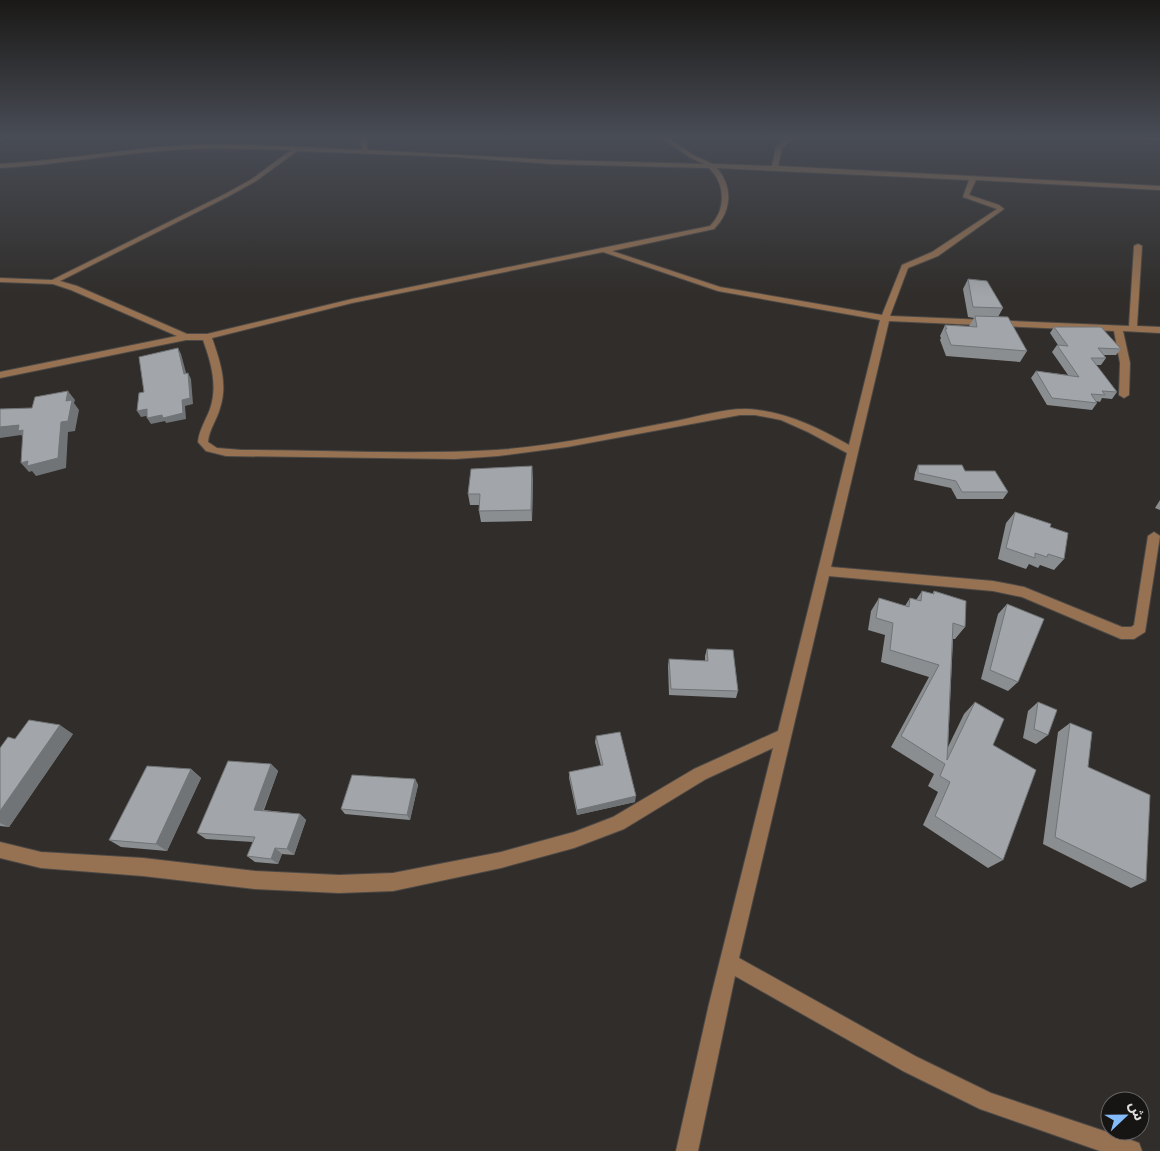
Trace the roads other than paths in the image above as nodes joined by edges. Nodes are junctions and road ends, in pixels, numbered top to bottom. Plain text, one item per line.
1 (237, 190) edge
2 (723, 190) edge
3 (968, 190) edge
4 (1138, 246) dead end
5 (603, 250) junction
6 (0, 280) edge
7 (53, 282) junction
8 (885, 318) junction
9 (1118, 327) junction
10 (1133, 328) junction
11 (1160, 330) edge
12 (186, 337) junction
13 (207, 337) junction
14 (0, 375) edge
15 (1124, 396) dead end
16 (851, 451) junction
17 (1154, 536) dead end
18 (826, 571) junction
19 (785, 735) junction
20 (0, 850) edge
21 (731, 963) junction
22 (687, 1151) edge
23 (1131, 1151) edge

1 - 7 street
2 - 5 street
3 - 8 street
4 - 10 street
5 - 8 street
5 - 13 street
6 - 7 street
7 - 12 street
8 - 9 street
8 - 16 street
9 - 10 street
9 - 15 street
10 - 11 street
12 - 13 street
12 - 14 street
13 - 16 street
16 - 18 street
17 - 18 street
18 - 19 street
19 - 20 street
19 - 21 street
21 - 22 street
21 - 23 street

